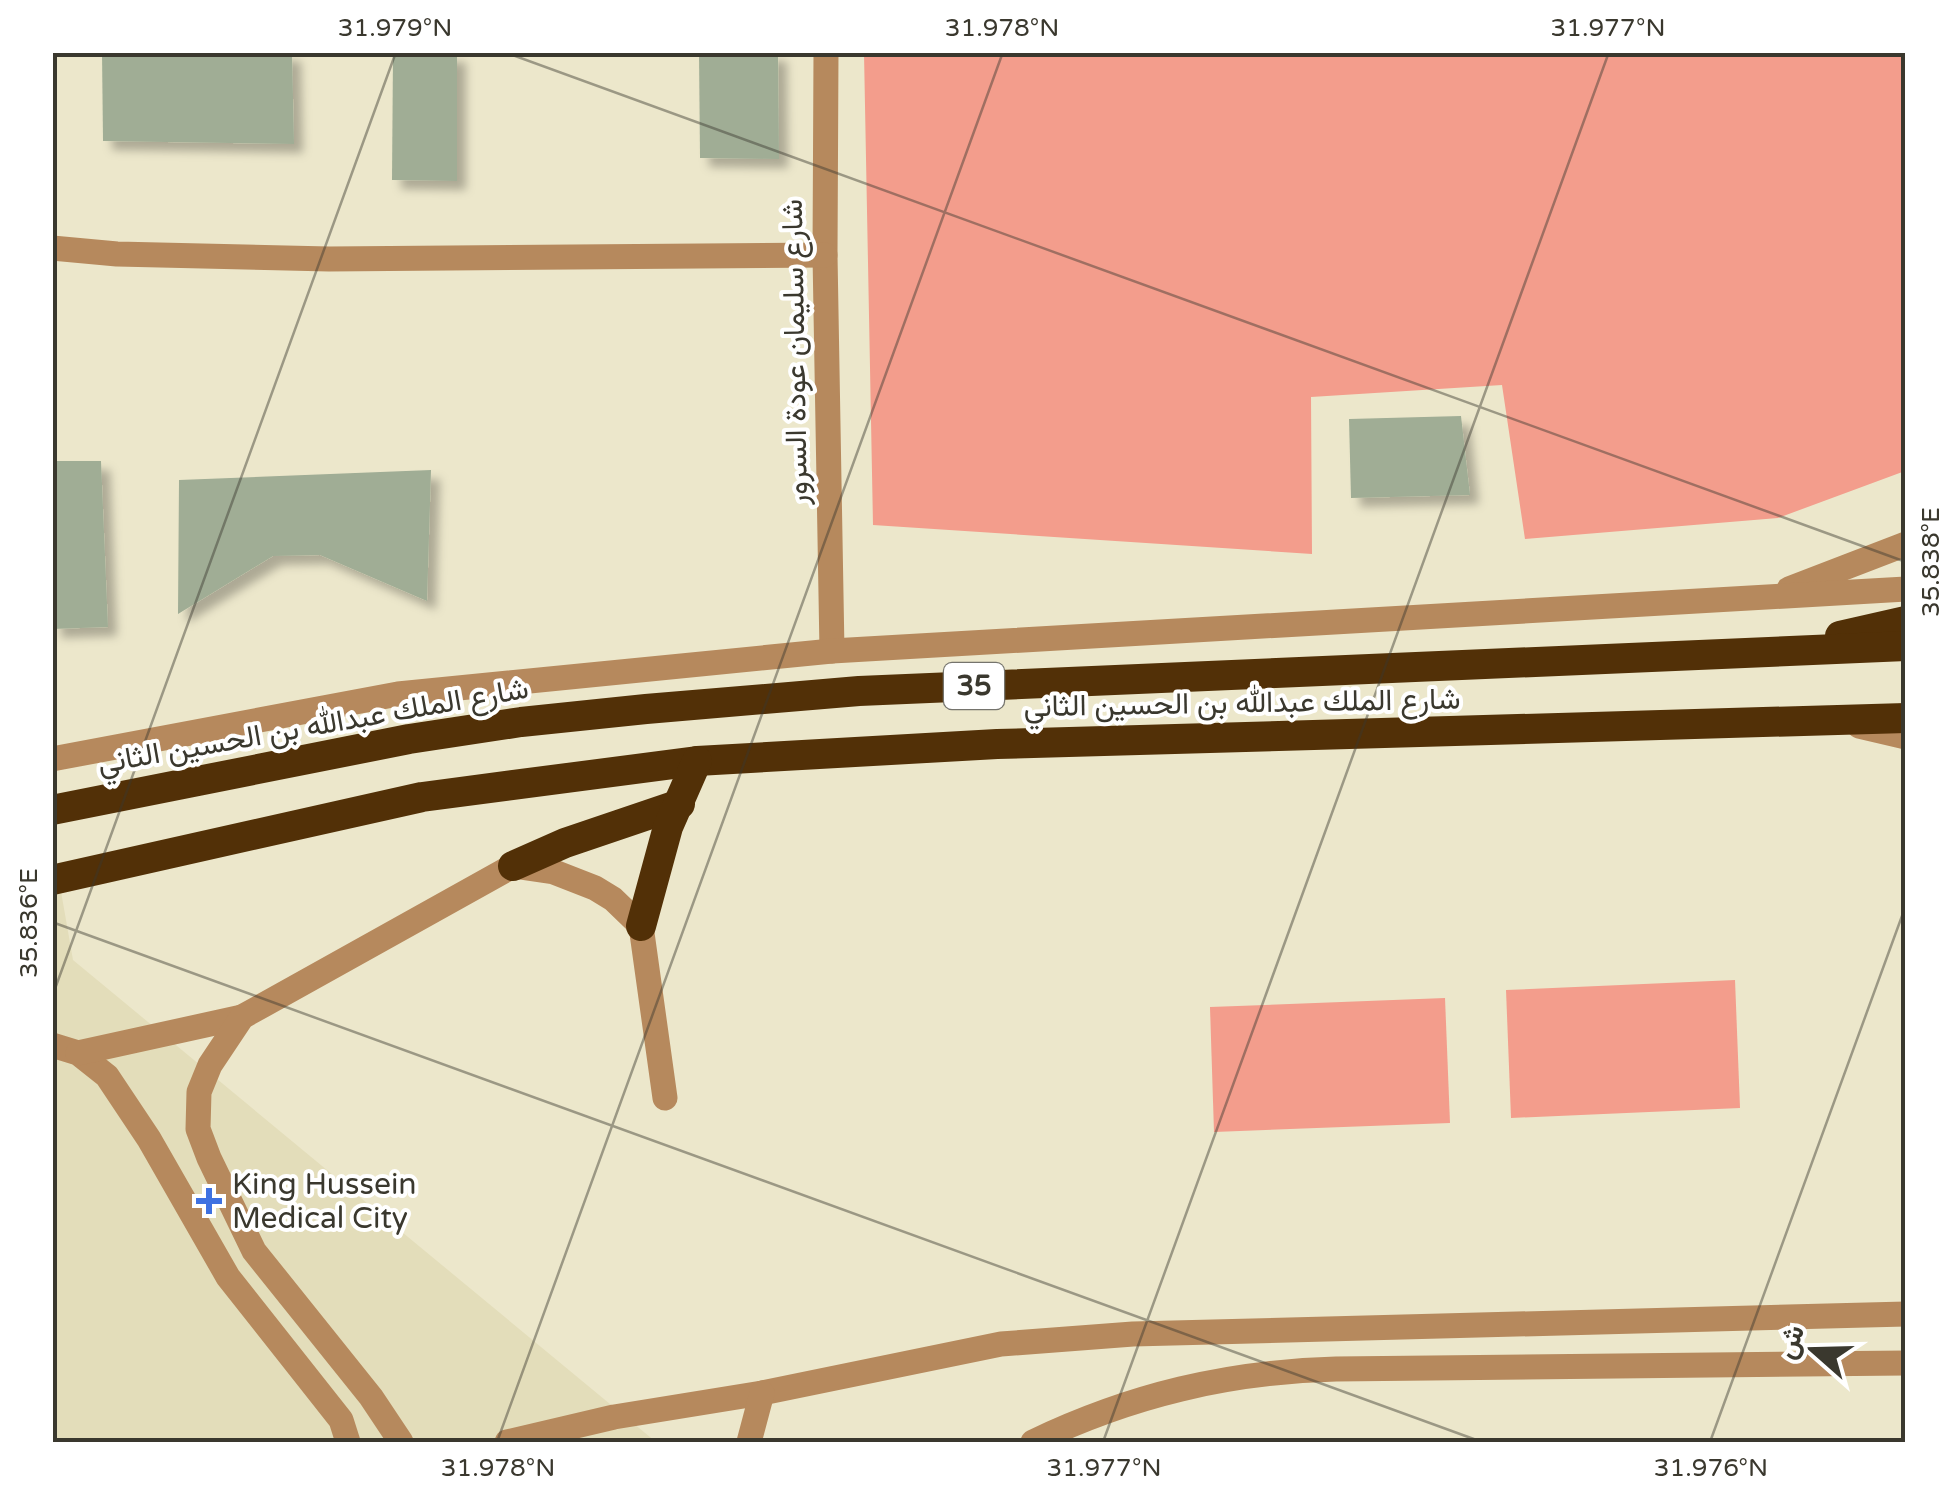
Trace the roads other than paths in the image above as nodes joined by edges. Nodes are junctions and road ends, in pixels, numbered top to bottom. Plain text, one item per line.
1 (826, 52) edge
2 (52, 248) edge
3 (825, 255) junction
4 (1906, 544) edge
5 (1906, 589) edge
6 (1770, 597) junction
7 (1906, 621) edge
8 (1906, 646) edge
9 (832, 650) junction
10 (1808, 650) junction
11 (1906, 718) edge
12 (1844, 722) junction
13 (1906, 737) edge
14 (52, 759) edge
15 (698, 761) junction
16 (680, 804) junction
17 (52, 810) edge
18 (513, 866) junction
19 (52, 880) edge
20 (641, 926) junction
21 (242, 1017) junction
22 (52, 1045) edge
23 (78, 1053) junction
24 (665, 1098) dead end
25 (254, 1251) junction
26 (228, 1276) junction
27 (1906, 1314) edge
28 (1906, 1362) edge
29 (762, 1393) junction
30 (348, 1442) edge
31 (401, 1442) edge
32 (507, 1442) edge
33 (749, 1442) edge
34 (1033, 1442) edge

1 - 3 street, شارع سليمان عودة السرور
2 - 3 street
3 - 9 street, شارع سليمان عودة السرور
4 - 6 street
5 - 6 street, شارع الملك عبدالله بن الحسين الثاني
6 - 9 street, شارع الملك عبدالله بن الحسين الثاني
7 - 10 highway
8 - 10 highway, شارع الملك عبدالله بن الحسين الثاني / 35
9 - 14 street, شارع الملك عبدالله بن الحسين الثاني
10 - 17 highway, شارع الملك عبدالله بن الحسين الثاني / 35
11 - 12 highway, شارع الملك عبدالله بن الحسين الثاني / 35
12 - 13 street
12 - 15 highway, شارع الملك عبدالله بن الحسين الثاني / 35
15 - 16 highway
15 - 19 highway, شارع الملك عبدالله بن الحسين الثاني / 35
16 - 18 highway
16 - 20 highway
18 - 20 street
18 - 21 street
20 - 24 street
21 - 23 street
21 - 25 street
22 - 23 street
23 - 26 street
25 - 26 street
25 - 31 street
26 - 30 street
27 - 29 street
28 - 34 street
29 - 32 street
29 - 33 street

